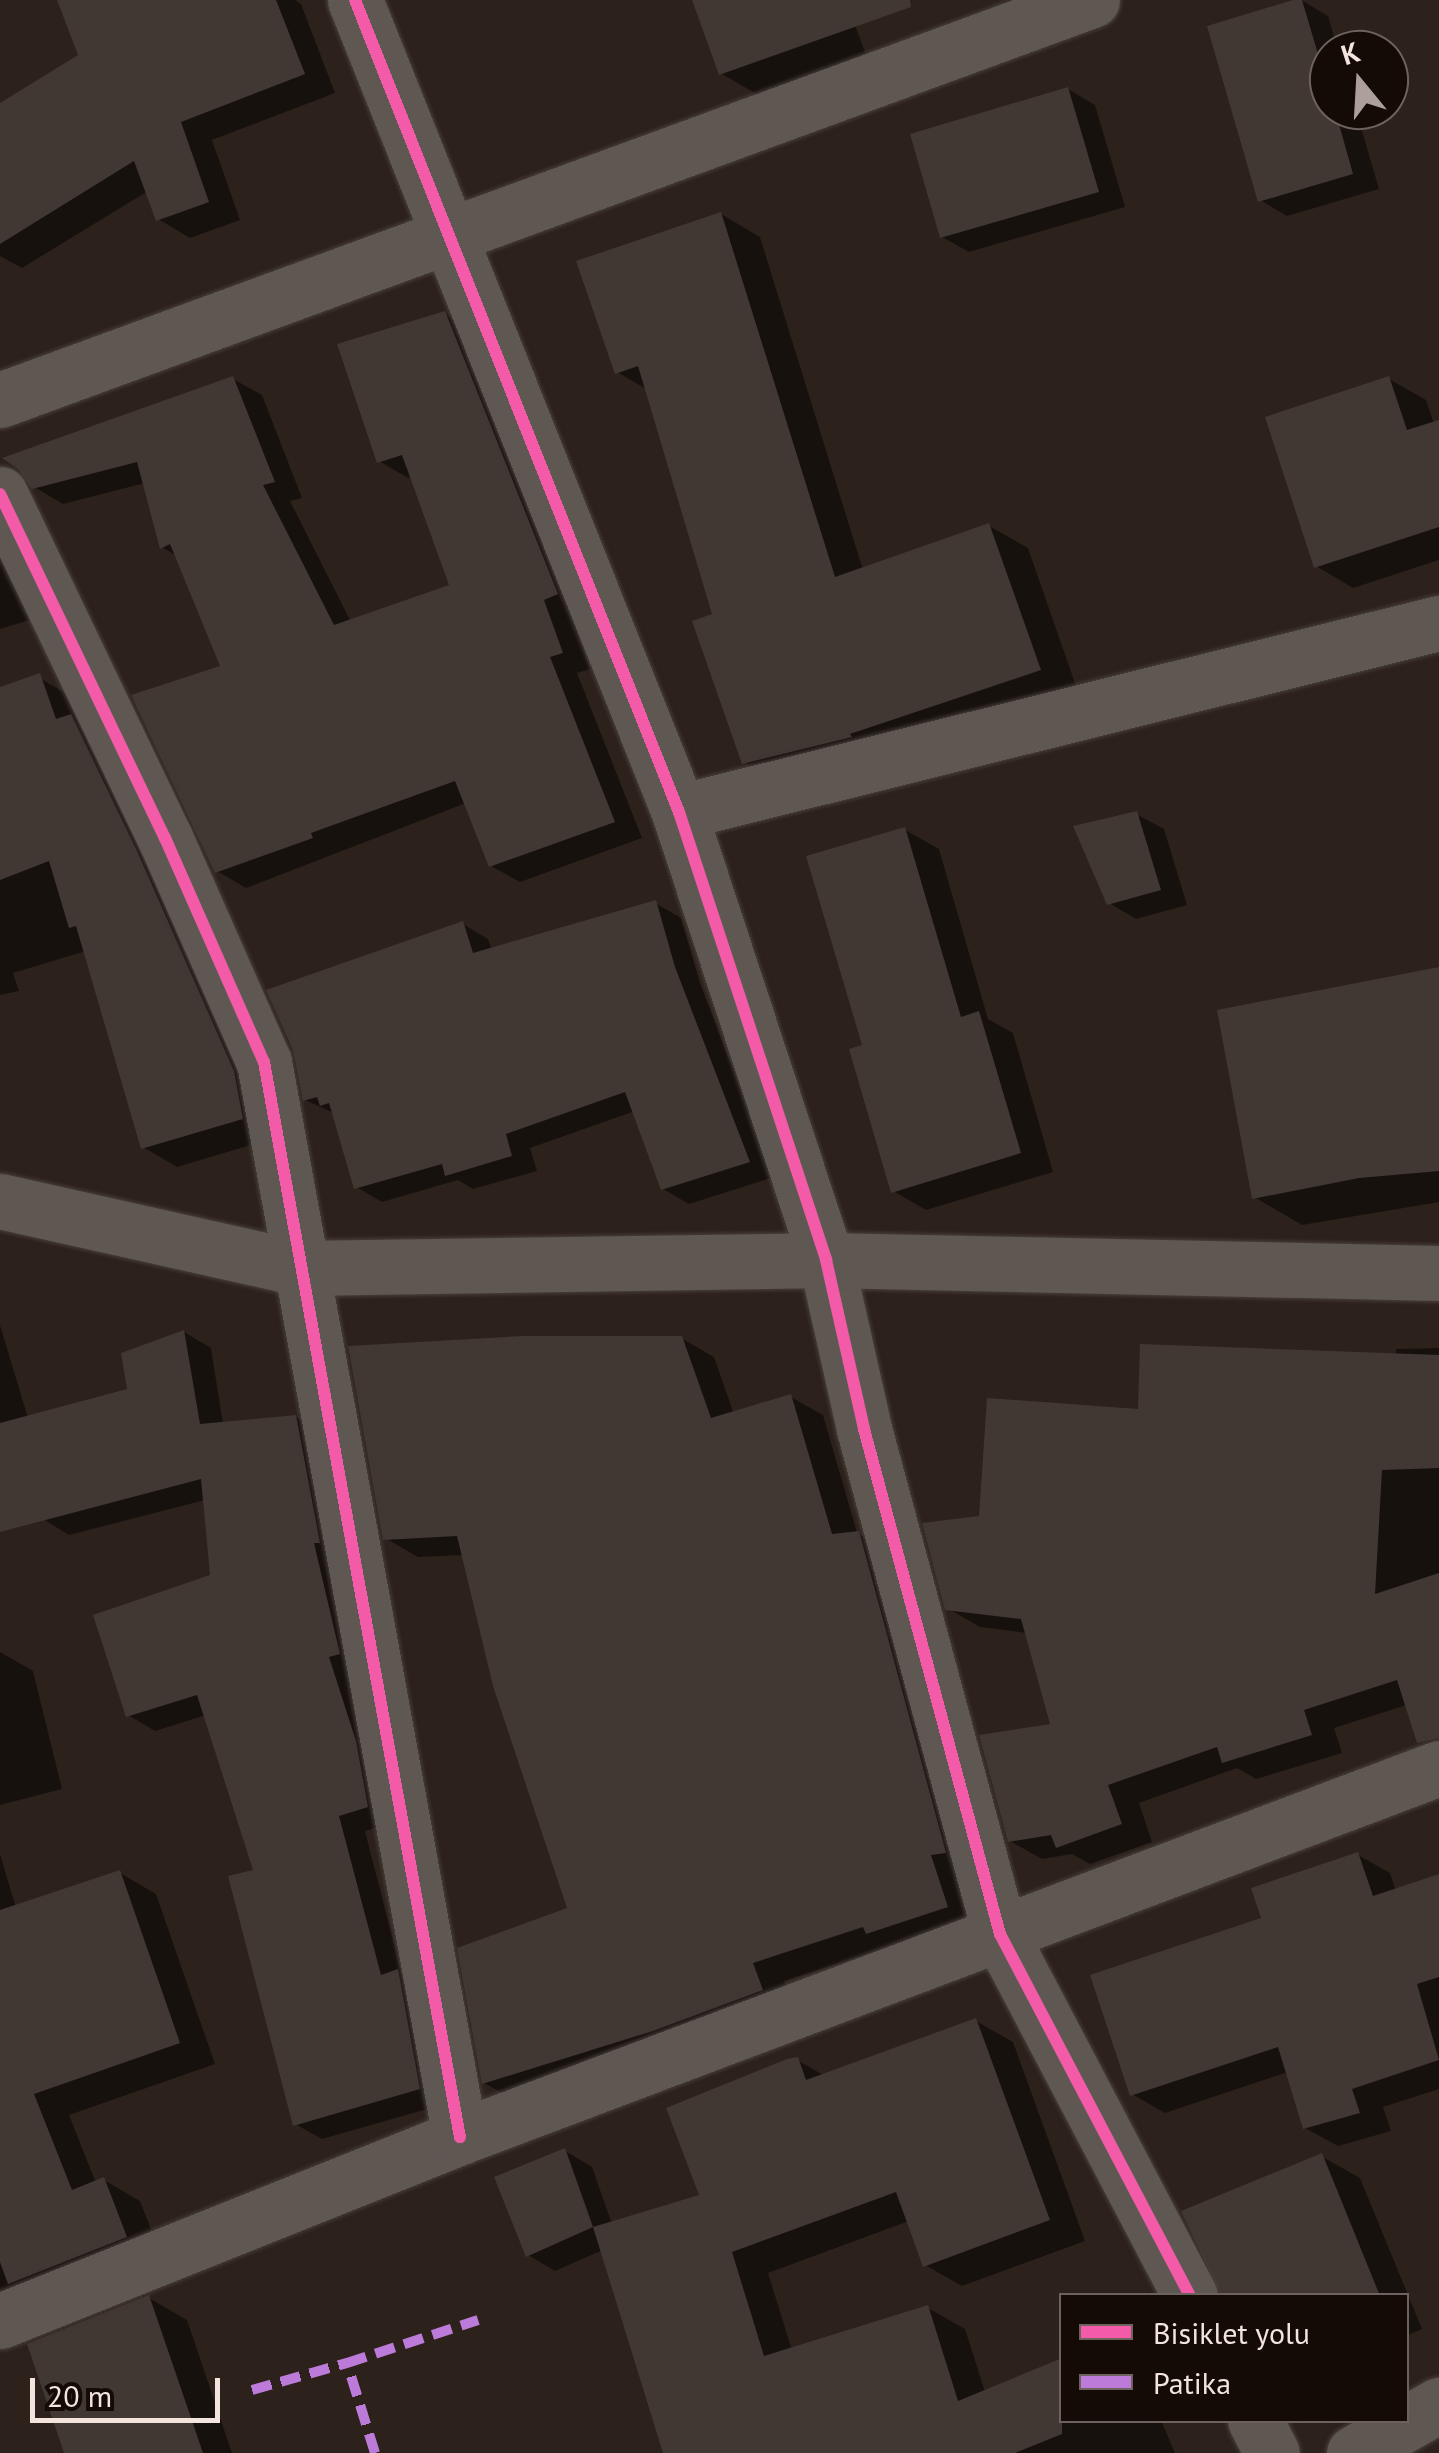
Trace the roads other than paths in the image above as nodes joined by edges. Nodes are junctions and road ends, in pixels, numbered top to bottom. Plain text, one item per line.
1 (356, 0) edge
2 (1092, 0) edge
3 (451, 232) junction
4 (0, 400) edge
5 (0, 494) edge
6 (1439, 623) edge
7 (680, 812) junction
8 (0, 1201) edge
9 (826, 1260) junction
10 (300, 1268) junction
11 (1439, 1274) edge
12 (1439, 1768) edge
13 (1000, 1934) junction
14 (460, 2137) junction
15 (1188, 2293) edge
16 (0, 2320) edge
17 (1439, 2404) edge
18 (1409, 2421) edge
19 (1257, 2423) edge
20 (1406, 2423) edge
21 (1272, 2453) edge
22 (1354, 2453) edge

1 - 3 street
2 - 3 street
3 - 4 street
3 - 7 street
5 - 10 street
6 - 7 street
7 - 9 street
8 - 10 street
9 - 10 street
9 - 11 street
9 - 13 street
10 - 14 street
12 - 13 street
13 - 14 street
13 - 15 street
14 - 16 street
17 - 18 street
19 - 21 street
20 - 22 street

